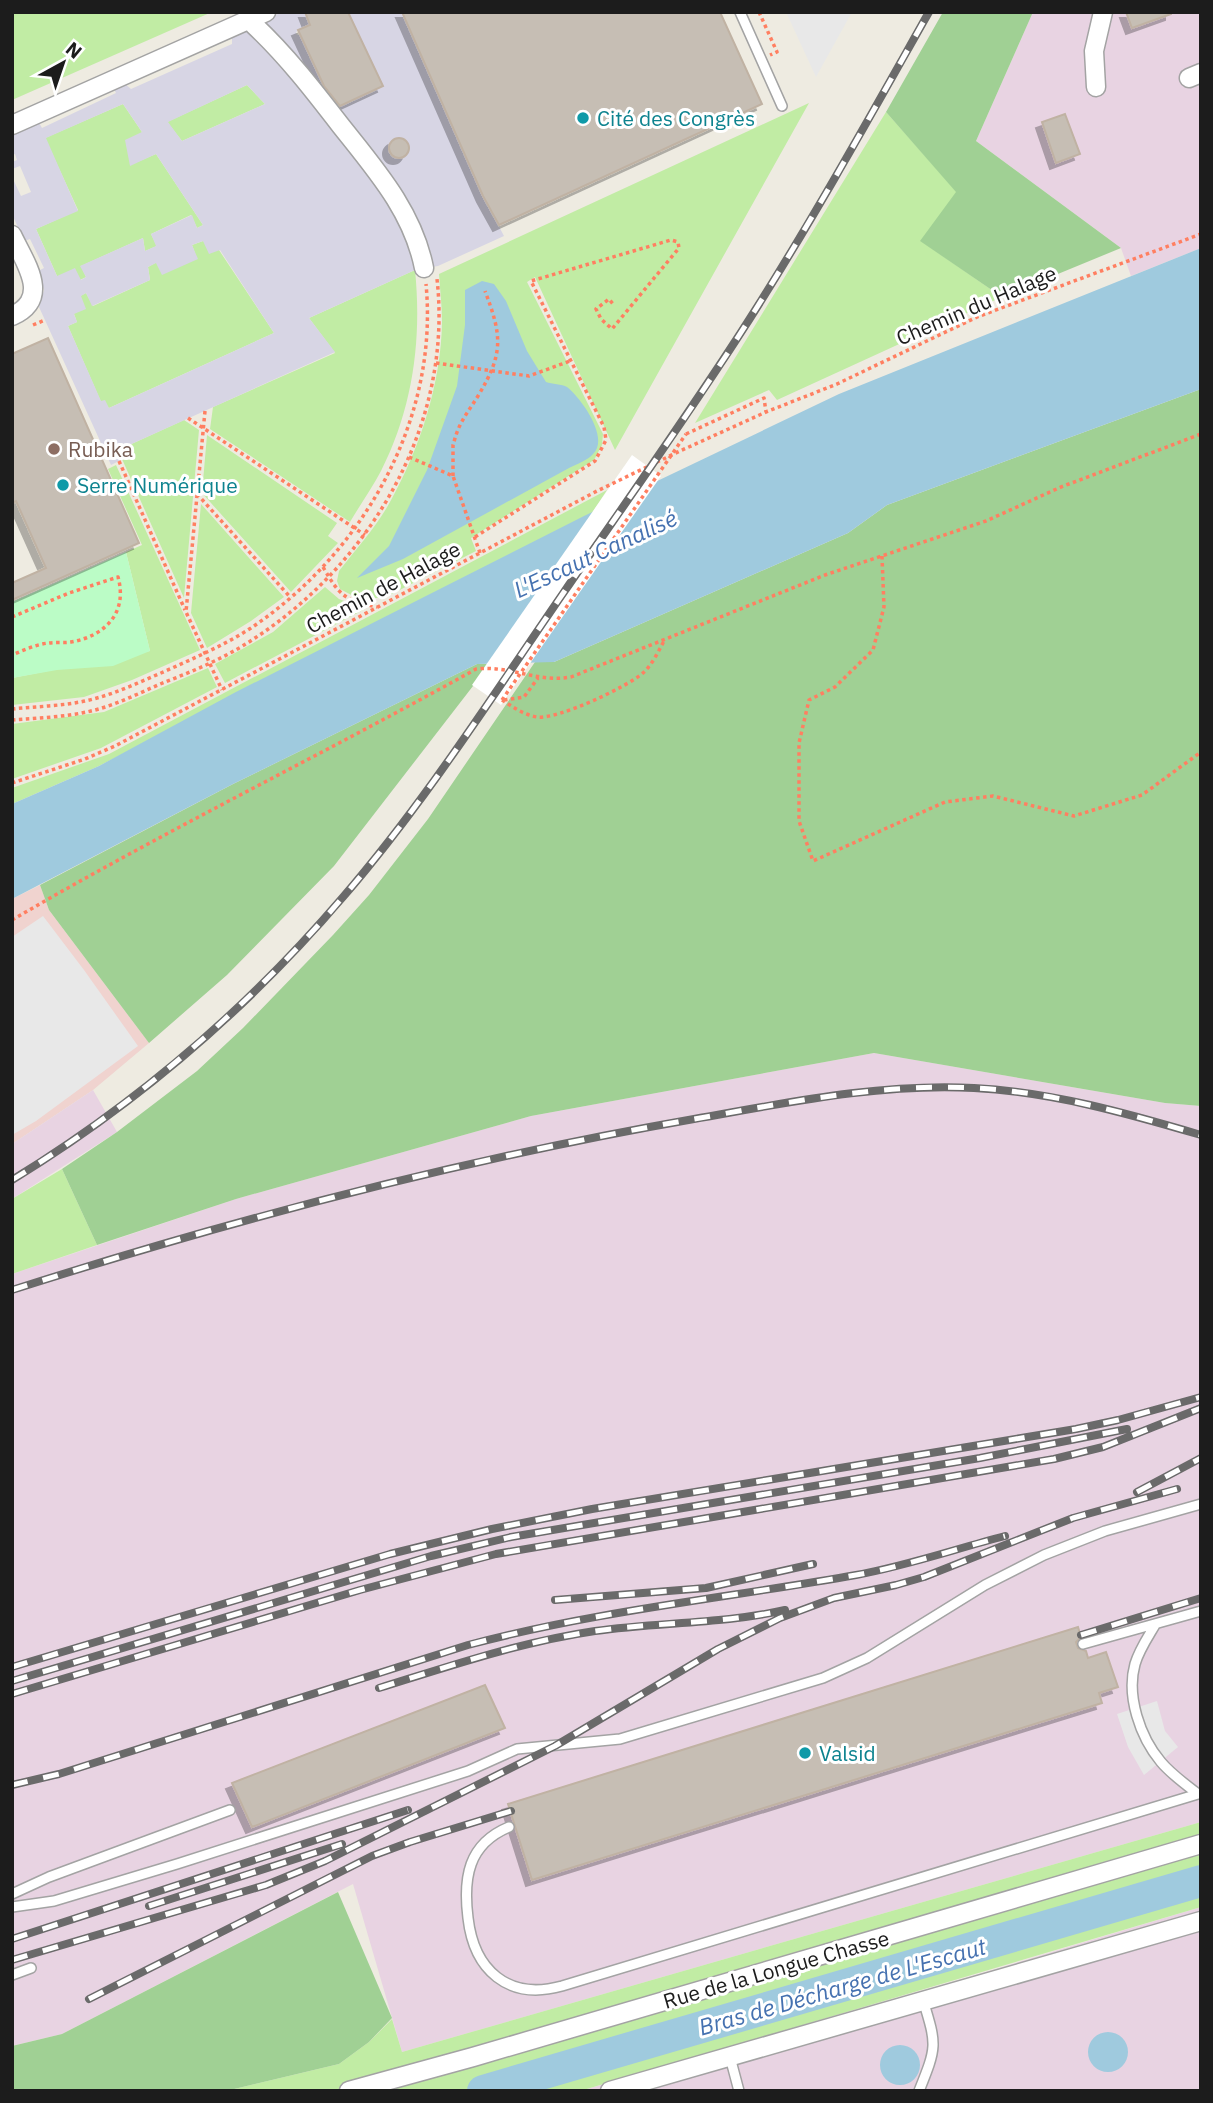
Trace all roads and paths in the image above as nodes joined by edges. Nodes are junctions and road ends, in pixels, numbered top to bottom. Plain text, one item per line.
1 (740, 12) edge
2 (759, 12) edge
3 (1103, 12) edge
4 (260, 19) edge
5 (761, 59) junction
6 (1096, 87) dead end
7 (782, 106) dead end
8 (12, 125) edge
9 (12, 234) edge
10 (1201, 234) edge
11 (430, 273) junction
12 (485, 291) dead end
13 (613, 304) dead end
14 (12, 316) edge
15 (570, 360) junction
16 (435, 363) junction
17 (490, 372) junction
18 (205, 411) dead end
19 (766, 412) junction
20 (188, 418) dead end
21 (204, 429) junction
22 (1201, 434) edge
23 (409, 457) junction
24 (119, 461) dead end
25 (453, 476) junction
26 (197, 494) junction
27 (355, 529) junction
28 (365, 535) junction
29 (475, 537) junction
30 (480, 553) junction
31 (883, 556) junction
32 (323, 567) junction
33 (329, 578) junction
34 (291, 598) junction
35 (378, 607) junction
36 (186, 612) junction
37 (12, 617) edge
38 (665, 640) junction
39 (12, 654) edge
40 (204, 654) junction
41 (209, 664) junction
42 (538, 678) junction
43 (222, 690) junction
44 (502, 700) junction
45 (12, 709) edge
46 (12, 720) edge
47 (1201, 752) edge
48 (12, 783) edge
49 (12, 920) edge
50 (1201, 1504) edge
51 (1201, 1611) edge
52 (1155, 1625) junction
53 (1083, 1644) dead end
54 (1199, 1793) edge
55 (230, 1810) dead end
56 (509, 1827) dead end
57 (1201, 1844) edge
58 (12, 1894) edge
59 (12, 1907) edge
60 (1201, 1921) edge
61 (31, 1968) dead end
62 (12, 1975) edge
63 (923, 2000) junction
64 (730, 2057) junction
65 (349, 2091) edge
66 (610, 2091) edge
67 (739, 2091) edge
68 (919, 2091) edge

1 - 5 lane
2 - 5 path
3 - 6 street
4 - 8 street
4 - 11 street
5 - 7 lane
9 - 14 street
10 - 19 path, Chemin du Halage
11 - 16 path
11 - 27 path
12 - 17 path
13 - 15 path
15 - 17 path
15 - 29 path
16 - 17 path
16 - 23 path
17 - 25 path
18 - 21 path
19 - 30 path, Chemin de Halage
19 - 44 path, bridge
20 - 21 path
21 - 26 path
21 - 27 path
22 - 31 path
23 - 25 path
23 - 28 path
24 - 36 path
25 - 29 path
26 - 34 path
26 - 36 path
27 - 28 path
27 - 32 path
28 - 33 path
29 - 30 path
30 - 35 path, Chemin de Halage
31 - 38 path
31 - 47 path
32 - 33 path
32 - 34 path
33 - 35 path
33 - 41 path
34 - 40 path
35 - 43 path, Chemin de Halage
36 - 40 path
37 - 39 path
38 - 42 path
38 - 44 path
40 - 41 path
40 - 45 path
41 - 43 path
41 - 46 path
42 - 44 path
42 - 49 path
43 - 48 path, Chemin de Halage
50 - 59 lane
51 - 52 lane
52 - 53 lane
52 - 54 lane
54 - 56 lane
55 - 58 lane
57 - 65 street, Rue de la Longue Chasse
60 - 63 street
61 - 62 lane
63 - 64 street
63 - 68 lane
64 - 66 street
64 - 67 lane

